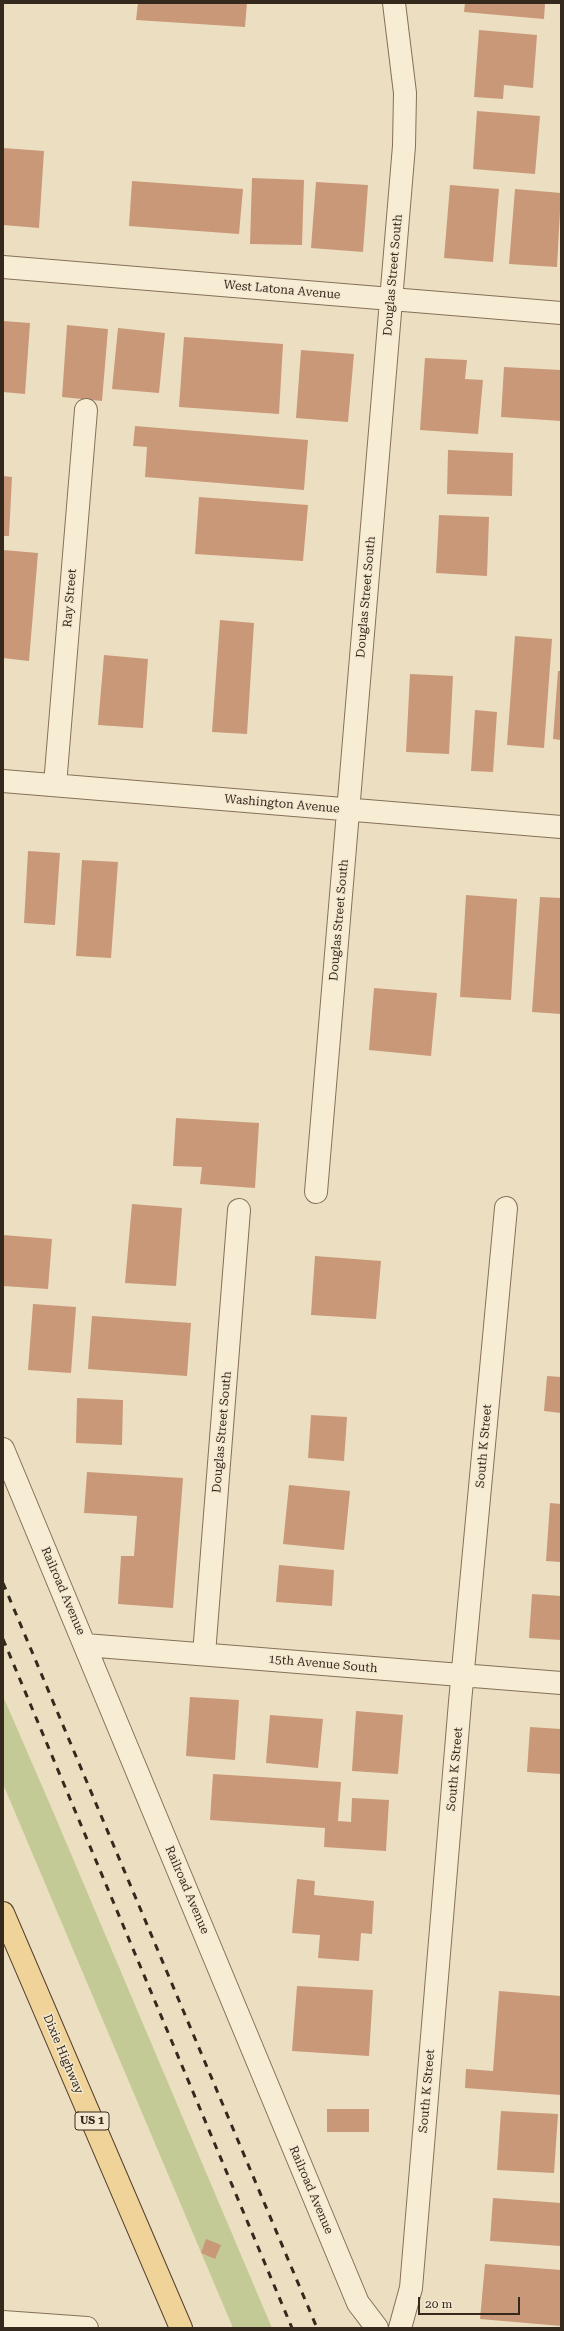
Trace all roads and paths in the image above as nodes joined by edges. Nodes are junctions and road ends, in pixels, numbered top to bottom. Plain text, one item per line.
1 (394, 3) edge
2 (3, 267) edge
3 (391, 299) junction
4 (561, 313) edge
5 (86, 410) dead end
6 (3, 781) edge
7 (54, 785) junction
8 (348, 810) junction
9 (561, 827) edge
10 (316, 1192) dead end
11 (506, 1208) dead end
12 (240, 1210) dead end
13 (3, 1449) edge
14 (85, 1645) junction
15 (204, 1654) junction
16 (462, 1675) junction
17 (561, 1683) edge
18 (3, 1913) edge
19 (3, 2322) edge
20 (87, 2328) edge
21 (181, 2328) edge
22 (377, 2328) edge
23 (400, 2328) edge

1 - 3 street, Douglas Street South
2 - 3 street, West Latona Avenue
3 - 4 street, West Latona Avenue
3 - 8 street, Douglas Street South
5 - 7 street, Ray Street
6 - 7 street, Washington Avenue
7 - 8 street, Washington Avenue
8 - 9 street, Washington Avenue
8 - 10 street, Douglas Street South
11 - 16 street, South K Street
12 - 15 street, Douglas Street South
13 - 14 street, Railroad Avenue
14 - 15 street, 15th Avenue South
14 - 22 street, Railroad Avenue
15 - 16 street, 15th Avenue South
16 - 17 street, 15th Avenue South
16 - 23 street, South K Street
18 - 21 main road, Dixie Highway / US 1
19 - 20 street

